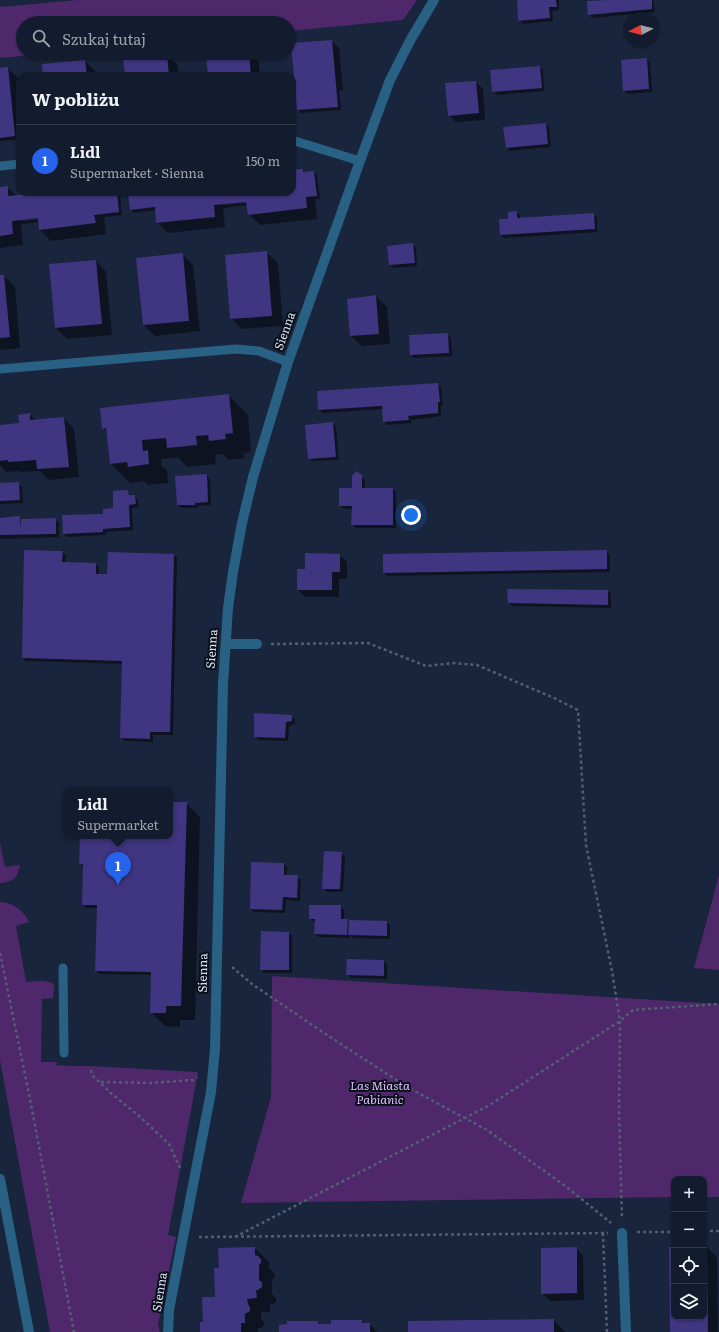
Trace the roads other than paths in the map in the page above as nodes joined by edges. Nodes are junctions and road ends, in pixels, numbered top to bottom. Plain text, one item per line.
1 (434, 0) edge
2 (296, 141) edge
3 (360, 161) junction
4 (16, 164) edge
5 (0, 166) edge
6 (288, 362) junction
7 (0, 369) edge
8 (226, 644) junction
9 (257, 644) road end
10 (63, 968) dead end
11 (64, 1053) dead end
12 (0, 1180) edge
13 (622, 1233) road end
14 (29, 1332) edge
15 (168, 1332) edge
16 (626, 1332) edge

1 - 3 street, Sienna
2 - 3 lane
3 - 6 street, Sienna
4 - 5 lane
6 - 7 lane
6 - 8 street, Sienna
8 - 9 street
8 - 15 street, Sienna
10 - 11 lane
12 - 14 street
13 - 16 street

